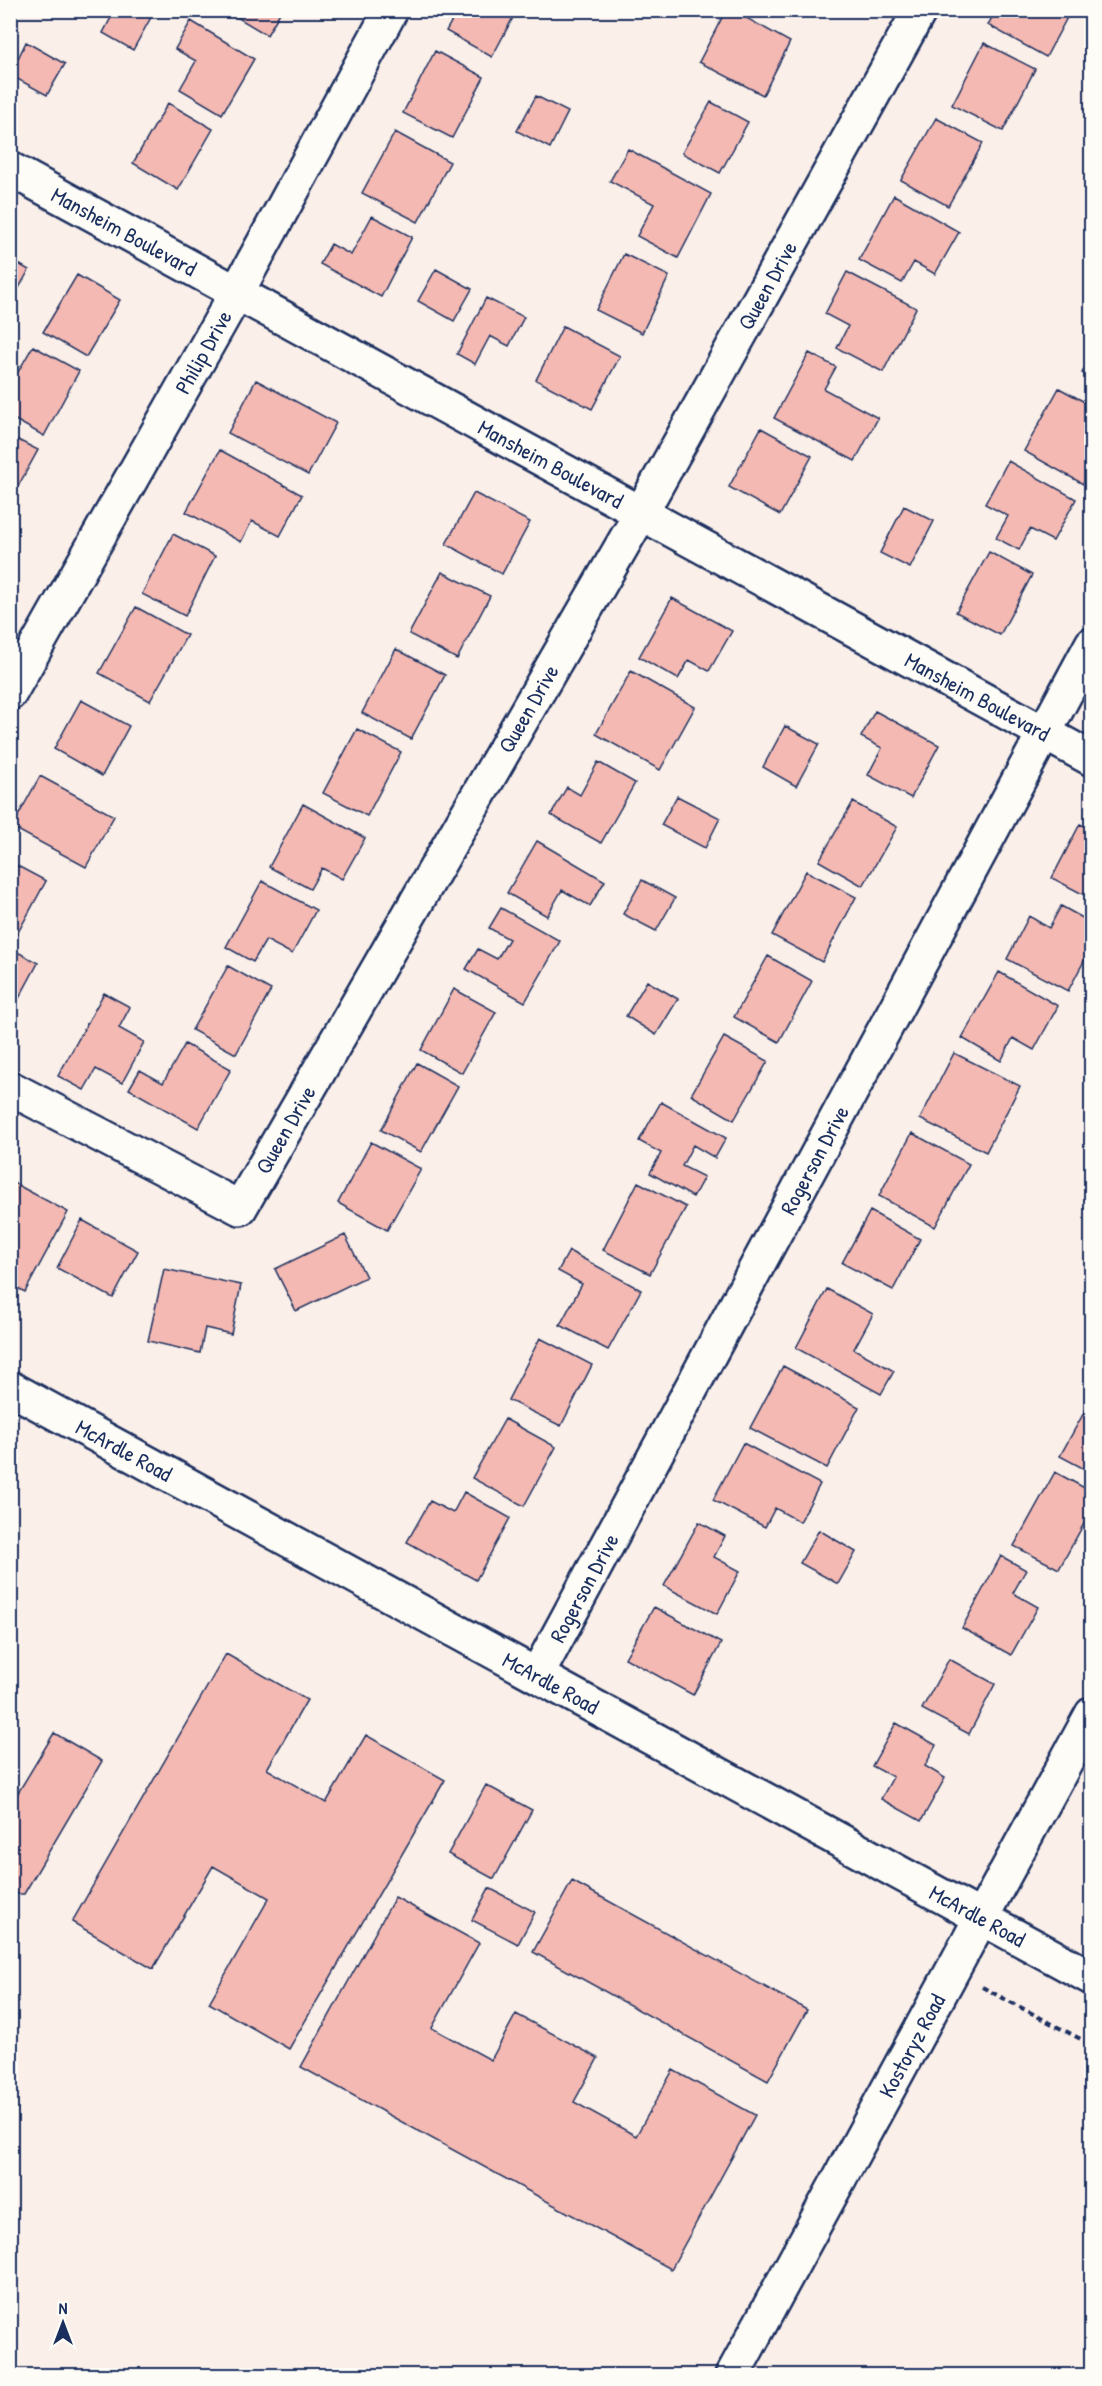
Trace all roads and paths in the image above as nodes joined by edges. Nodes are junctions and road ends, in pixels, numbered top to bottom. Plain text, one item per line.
1 (391, 10) edge
2 (920, 10) edge
3 (10, 168) edge
4 (237, 292) junction
5 (641, 513) junction
6 (1092, 644) edge
7 (10, 693) edge
8 (1042, 732) junction
9 (1092, 759) edge
10 (10, 1088) edge
11 (10, 1388) edge
12 (537, 1676) junction
13 (1092, 1714) edge
14 (981, 1917) junction
15 (952, 1971) junction
16 (1092, 1978) edge
17 (1092, 2045) edge
18 (732, 2376) edge

1 - 4 street, Philip Drive
2 - 5 street, Queen Drive
3 - 4 street, Mansheim Boulevard
4 - 5 street, Mansheim Boulevard
4 - 7 street, Philip Drive
5 - 8 street, Mansheim Boulevard
5 - 10 street, Queen Drive
6 - 8 street, Rogerson Drive
8 - 9 street, Mansheim Boulevard
8 - 12 street, Rogerson Drive
11 - 12 street, McArdle Road
12 - 14 street, McArdle Road
13 - 14 street, Kostoryz Road
14 - 15 street, Kostoryz Road
14 - 16 street, McArdle Road
15 - 17 path
15 - 18 street, Kostoryz Road

